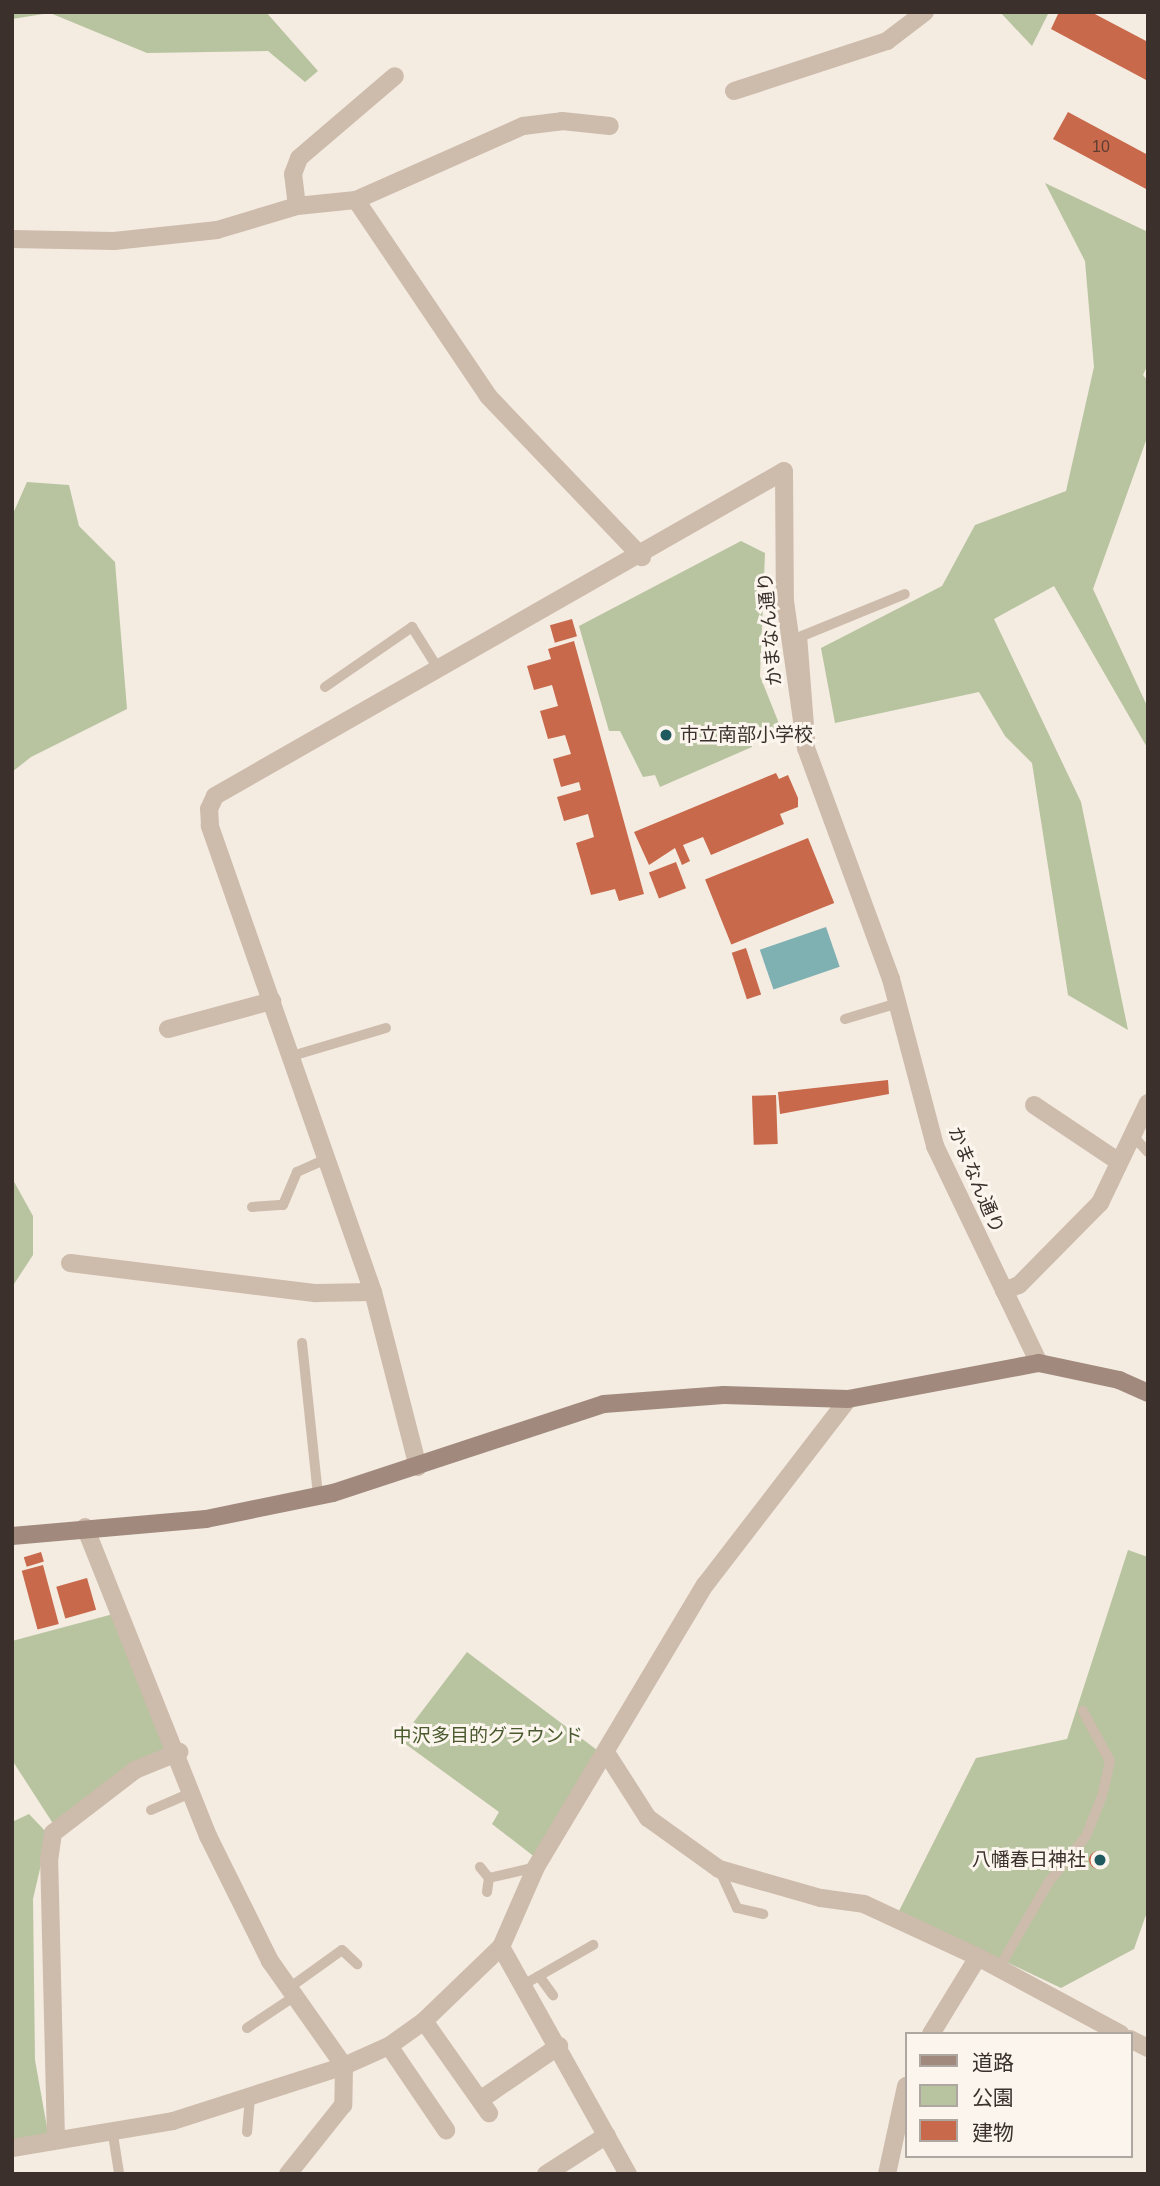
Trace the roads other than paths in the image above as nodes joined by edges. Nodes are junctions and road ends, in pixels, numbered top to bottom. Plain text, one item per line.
1 (925, 12) edge
2 (395, 76) dead end
3 (734, 91) dead end
4 (610, 125) dead end
5 (356, 200) junction
6 (298, 206) junction
7 (12, 239) edge
8 (642, 557) junction
9 (905, 594) dead end
10 (439, 670) junction
11 (325, 687) dead end
12 (806, 748) junction
13 (272, 1001) junction
14 (898, 1003) junction
15 (845, 1019) dead end
16 (386, 1028) dead end
17 (168, 1029) dead end
18 (292, 1056) junction
19 (1148, 1103) edge
20 (1034, 1105) dead end
21 (1132, 1135) junction
22 (1148, 1152) edge
23 (328, 1158) junction
24 (1119, 1162) junction
25 (252, 1207) dead end
26 (70, 1263) dead end
27 (1004, 1291) junction
28 (373, 1292) junction
29 (302, 1343) dead end
30 (1039, 1363) junction
31 (1148, 1393) edge
32 (848, 1399) junction
33 (418, 1467) junction
34 (318, 1496) junction
35 (85, 1527) junction
36 (12, 1535) edge
37 (1083, 1711) dead end
38 (179, 1752) junction
39 (607, 1754) junction
40 (193, 1793) junction
41 (151, 1810) dead end
42 (480, 1867) dead end
43 (536, 1867) junction
44 (719, 1869) junction
45 (489, 1878) junction
46 (487, 1892) dead end
47 (737, 1908) junction
48 (763, 1914) dead end
49 (729, 1918) dead end
50 (593, 1945) dead end
51 (501, 1947) junction
52 (978, 1956) junction
53 (357, 1964) dead end
54 (999, 1968) junction
55 (531, 1981) junction
56 (292, 1992) junction
57 (553, 1995) dead end
58 (424, 2021) junction
59 (247, 2028) dead end
60 (932, 2032) edge
61 (1117, 2032) edge
62 (1132, 2040) edge
63 (389, 2046) junction
64 (559, 2046) junction
65 (1148, 2049) edge
66 (344, 2066) junction
67 (904, 2095) edge
68 (250, 2096) junction
69 (446, 2130) dead end
70 (247, 2132) dead end
71 (113, 2135) junction
72 (607, 2135) junction
73 (56, 2140) junction
74 (12, 2148) edge
75 (119, 2174) edge
76 (288, 2174) edge
77 (546, 2174) edge
78 (628, 2174) edge
79 (887, 2174) edge

1 - 3 street
2 - 6 street
4 - 5 street
5 - 6 street
5 - 8 street
6 - 7 street
8 - 10 street
8 - 12 street, かまなん通り
9 - 12 lane
10 - 11 lane
10 - 13 street
12 - 14 street, かまなん通り
13 - 17 street
13 - 18 street
14 - 15 lane
14 - 27 street, かまなん通り
16 - 18 lane
18 - 23 street
19 - 21 street
20 - 24 street
21 - 22 lane
21 - 24 street
23 - 25 lane
23 - 28 street
24 - 27 street
26 - 28 street
27 - 30 street, かまなん通り
28 - 33 street
29 - 34 lane
30 - 31 street
30 - 32 street
32 - 33 street
32 - 39 street
33 - 34 street
34 - 35 street
35 - 36 street
35 - 38 street
37 - 54 lane
38 - 40 street
38 - 73 street
39 - 43 street
39 - 44 street
40 - 41 lane
40 - 56 street
42 - 45 lane
43 - 45 lane
43 - 51 street
44 - 47 lane
44 - 52 street
45 - 46 lane
47 - 48 lane
47 - 49 lane
50 - 55 lane
51 - 55 street
51 - 58 street
52 - 54 street
52 - 60 street
53 - 56 lane
54 - 61 street
55 - 57 lane
55 - 64 street
56 - 59 lane
56 - 66 street
58 - 63 street
58 - 64 street
62 - 65 street
63 - 66 street
63 - 69 street
64 - 72 street
66 - 68 street
66 - 76 street
67 - 79 street
68 - 70 lane
68 - 71 street
71 - 73 street
71 - 75 lane
72 - 77 street
72 - 78 street
73 - 74 street

